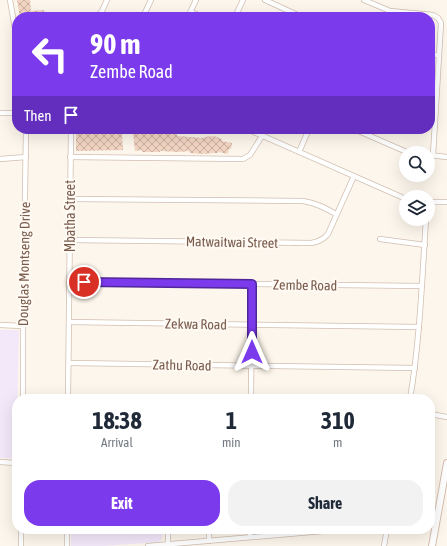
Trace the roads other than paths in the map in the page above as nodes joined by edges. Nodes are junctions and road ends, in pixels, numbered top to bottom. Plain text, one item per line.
1 (10, 0) edge
2 (107, 0) edge
3 (151, 0) edge
4 (196, 0) edge
5 (242, 0) edge
6 (265, 0) edge
7 (364, 0) edge
8 (12, 12) edge
9 (101, 12) edge
10 (145, 12) edge
11 (191, 12) edge
12 (237, 12) edge
13 (291, 12) edge
14 (401, 12) edge
15 (435, 16) edge
16 (435, 56) edge
17 (439, 56) junction
18 (436, 96) joint
19 (435, 106) edge
20 (12, 113) edge
21 (0, 114) edge
22 (26, 134) edge
23 (70, 134) edge
24 (258, 134) edge
25 (307, 134) edge
26 (365, 134) edge
27 (432, 134) edge
28 (262, 136) junction
29 (431, 146) edge
30 (399, 149) edge
31 (299, 152) junction
32 (435, 156) edge
33 (26, 157) junction
34 (70, 157) junction
35 (447, 157) edge
36 (0, 159) edge
37 (354, 176) junction
38 (399, 196) edge
39 (70, 199) junction
40 (435, 202) edge
41 (447, 202) edge
42 (336, 214) junction
43 (425, 226) edge
44 (380, 239) dead end
45 (70, 240) junction
46 (424, 245) junction
47 (70, 282) junction
48 (252, 284) junction
49 (421, 286) junction
50 (69, 322) junction
51 (252, 324) junction
52 (0, 325) edge
53 (23, 326) junction
54 (418, 327) junction
55 (69, 363) junction
56 (252, 366) junction
57 (415, 368) junction
58 (23, 394) edge
59 (68, 394) edge
60 (251, 394) edge
61 (411, 394) edge
62 (435, 415) edge
63 (447, 417) edge
64 (0, 462) edge
65 (12, 463) edge
66 (447, 463) edge
67 (435, 529) edge
68 (21, 534) edge
69 (67, 534) edge
70 (168, 534) edge
71 (209, 534) edge
72 (286, 534) edge
73 (386, 534) edge
74 (434, 534) edge
75 (250, 537) joint
76 (209, 541) junction
77 (168, 544) junction
78 (21, 546) edge
79 (67, 546) edge
80 (148, 546) edge
81 (384, 546) edge
82 (432, 546) edge

1 - 8 street
2 - 9 street
3 - 10 street
4 - 11 street
5 - 12 street
6 - 13 street
7 - 14 street
15 - 17 street
16 - 17 street
17 - 18 street
18 - 19 street
20 - 21 street
22 - 33 street, Douglas Montseng Drive
23 - 34 street, Mbatha Street
24 - 28 street
25 - 31 street
26 - 30 street
27 - 29 street
28 - 31 street
28 - 34 street
31 - 37 street
32 - 35 street
33 - 36 street
33 - 53 street, Douglas Montseng Drive
34 - 39 street, Mbatha Street
37 - 38 street
37 - 42 street, Matwaitwai Street
39 - 42 street
39 - 45 street, Mbatha Street
40 - 41 street
42 - 45 street, Matwaitwai Street
43 - 46 street
44 - 46 street
45 - 47 street, Mbatha Street
46 - 49 street
47 - 48 street, Zembe Road
47 - 50 street, Mbatha Street
48 - 49 street, Zembe Road
48 - 51 street
49 - 54 street
50 - 51 street, Zekwa Road
50 - 55 street, Mbatha Street
51 - 54 street, Zekwa Road
51 - 56 street
52 - 53 street
53 - 58 street, Douglas Montseng Drive
54 - 57 street
55 - 56 street, Zathu Road
55 - 59 street, Mbatha Street
56 - 57 street, Zathu Road
56 - 60 street
57 - 61 street
62 - 63 street
64 - 65 street
66 - 67 street
68 - 78 street
69 - 79 street
70 - 77 street
71 - 76 street
72 - 75 street
73 - 81 street
74 - 82 street
75 - 76 street
76 - 77 street
77 - 80 street

